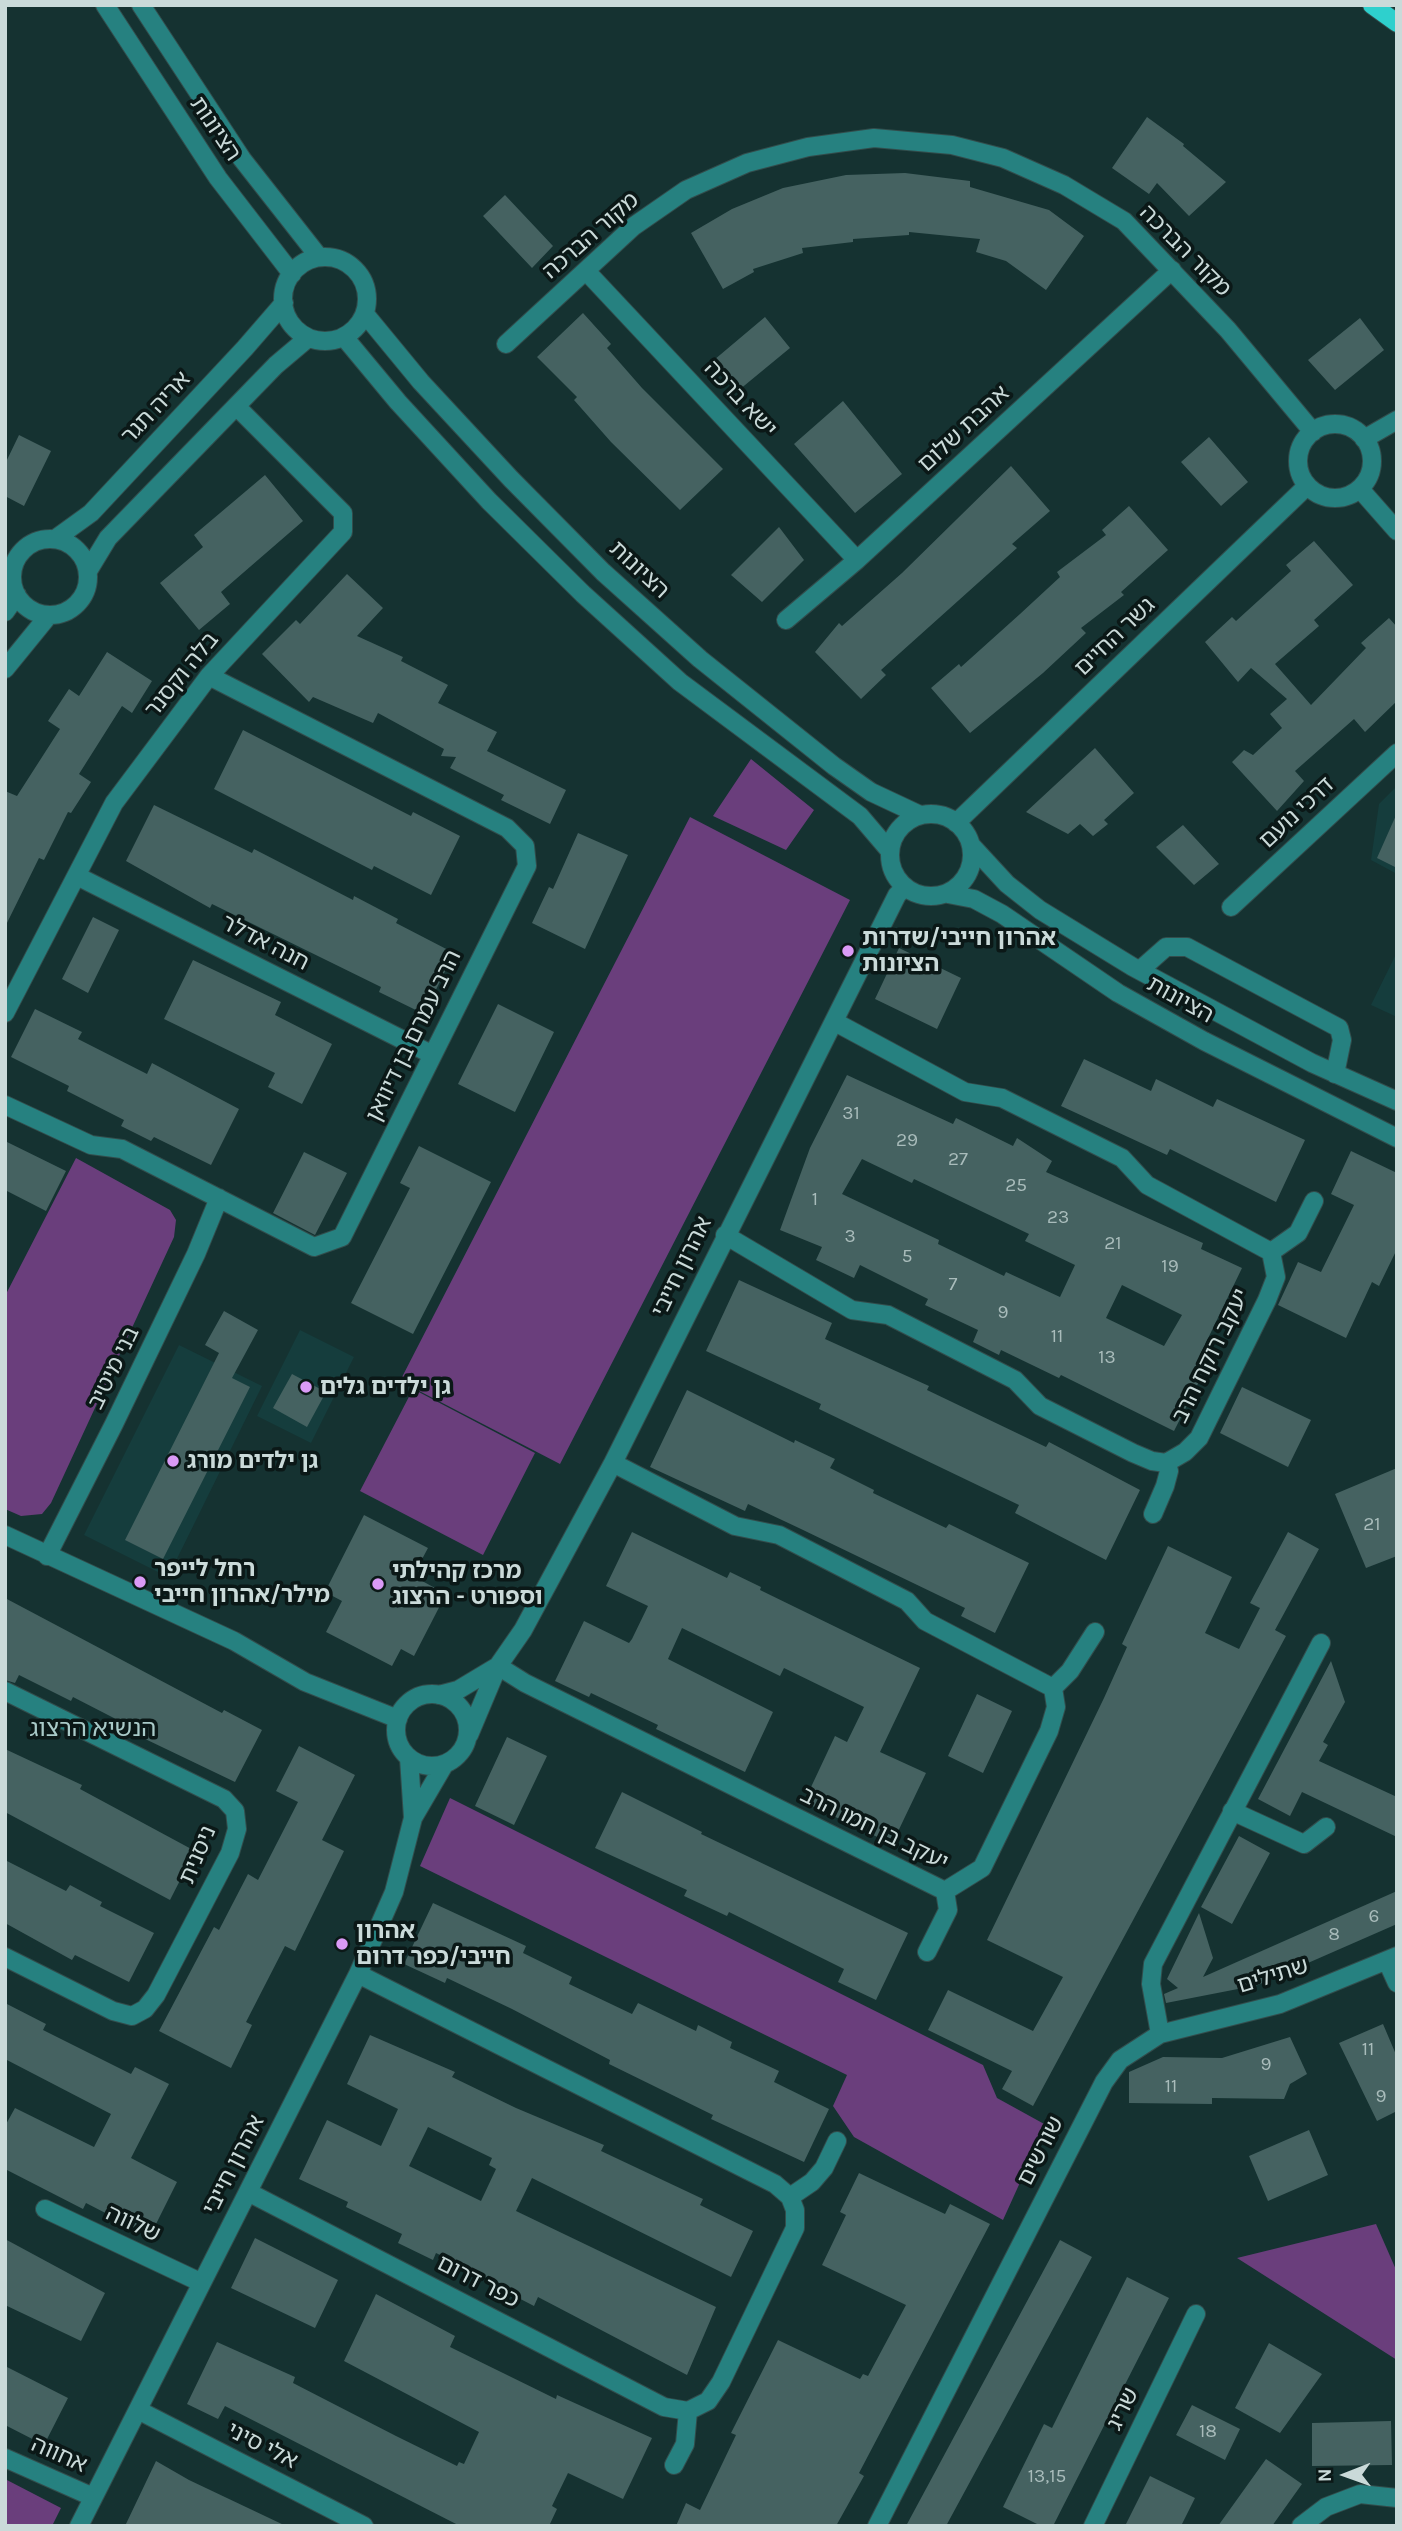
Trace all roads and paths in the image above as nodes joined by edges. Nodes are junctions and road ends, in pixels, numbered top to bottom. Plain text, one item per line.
1 (105, 5) edge
2 (141, 5) edge
3 (1372, 5) edge
4 (1397, 23) edge
5 (319, 257) junction
6 (1172, 270) junction
7 (587, 272) junction
8 (292, 274) junction
9 (284, 303) junction
10 (365, 314) junction
11 (344, 337) junction
12 (308, 338) junction
13 (506, 344) dead end
14 (239, 409) dead end
15 (1397, 420) edge
16 (1313, 432) junction
17 (1364, 439) junction
18 (1307, 486) junction
19 (1360, 489) junction
20 (1397, 531) edge
21 (55, 538) junction
22 (12, 551) edge
23 (858, 560) junction
24 (88, 572) junction
25 (16, 595) junction
26 (5, 612) edge
27 (49, 615) junction
28 (786, 620) dead end
29 (5, 669) edge
30 (209, 676) junction
31 (1397, 754) edge
32 (920, 815) junction
33 (956, 822) junction
34 (971, 845) junction
35 (889, 850) junction
36 (76, 876) junction
37 (904, 888) junction
38 (948, 894) junction
39 (1231, 907) dead end
40 (1140, 970) junction
41 (5, 1013) edge
42 (835, 1022) junction
43 (431, 1054) junction
44 (1335, 1074) junction
45 (1397, 1101) edge
46 (5, 1105) edge
47 (1397, 1138) edge
48 (219, 1198) junction
49 (1314, 1201) dead end
50 (725, 1235) junction
51 (1272, 1252) junction
52 (613, 1463) junction
53 (1167, 1463) junction
54 (1153, 1514) dead end
55 (5, 1535) edge
56 (47, 1556) junction
57 (1095, 1632) dead end
58 (1321, 1643) dead end
59 (498, 1666) junction
60 (1054, 1688) junction
61 (5, 1690) edge
62 (439, 1695) junction
63 (398, 1719) junction
64 (468, 1735) junction
65 (409, 1758) junction
66 (444, 1765) junction
67 (1232, 1811) junction
68 (413, 1818) junction
69 (1326, 1827) dead end
70 (944, 1891) junction
71 (927, 1952) dead end
72 (5, 1957) edge
73 (1392, 1958) edge
74 (358, 1974) junction
75 (1397, 1983) edge
76 (1160, 2034) junction
77 (837, 2141) dead end
78 (248, 2192) junction
79 (790, 2197) junction
80 (45, 2209) dead end
81 (200, 2282) junction
82 (1196, 2314) dead end
83 (138, 2410) junction
84 (688, 2411) junction
85 (5, 2458) edge
86 (674, 2465) dead end
87 (93, 2497) junction
88 (1397, 2498) edge
89 (79, 2526) edge
90 (364, 2526) edge
91 (877, 2526) edge
92 (1093, 2526) edge
93 (1301, 2526) edge

1 - 8 street, הציונות
2 - 5 street, הציונות
3 - 4 main road
5 - 8 street
5 - 10 street
6 - 7 street, מקור הברכה
6 - 16 street, מקור הברכה
6 - 23 street, אהבת שלום
7 - 13 street, מקור הברכה
7 - 23 street, ישא ברכה
8 - 9 street
9 - 12 street
9 - 21 street, אריה תגר
10 - 11 street
10 - 32 street, הציונות
11 - 12 street
11 - 35 street
12 - 24 street
14 - 30 street, בלה וקסנר
15 - 17 street
16 - 17 street
16 - 18 street
17 - 19 street
18 - 19 street
18 - 33 street, גשר החיים
19 - 20 street
21 - 22 street
21 - 24 street
22 - 25 street
23 - 28 street, אהבת שלום
24 - 27 street
25 - 26 street
25 - 27 street
27 - 29 street
30 - 36 street, בלה וקסנר
30 - 43 street, הרב עמרם בן דיוואן
31 - 39 street, דרכי נועם
32 - 33 street
32 - 35 street
33 - 34 street
34 - 38 street
34 - 40 street, הציונות
35 - 37 street
36 - 41 street, בלה וקסנר
36 - 43 street, חנה אדלר
37 - 38 street
37 - 42 street, אהרון חייבי
38 - 47 street, הציונות
40 - 44 street, הציונות
40 - 44 street
42 - 50 street, אהרון חייבי
42 - 51 street
43 - 48 street, הרב עמרם בן דיוואן
44 - 45 street, הציונות
46 - 48 street, הרב עמרם בן דיוואן
48 - 56 street, בני מיטיב
49 - 51 street
50 - 52 street, אהרון חייבי
50 - 53 street
51 - 53 street, יעקב רוקח הרב
52 - 59 street, אהרון חייבי
52 - 60 street
53 - 54 street
55 - 56 street
56 - 63 street
57 - 60 street
58 - 67 street
59 - 62 street, אהרון חייבי
59 - 64 street, אהרון חייבי
59 - 70 street, יעקב בן חמו הרב
60 - 70 street, יעקב בן חמו הרב
61 - 72 street, ניסנית
62 - 63 street
62 - 64 street
63 - 65 street
64 - 66 street
65 - 66 street
65 - 68 street, אהרון חייבי
66 - 68 street, אהרון חייבי
67 - 69 street
67 - 76 street
68 - 74 street, אהרון חייבי
70 - 71 street
73 - 75 street
73 - 76 street, שתילים
74 - 78 street, אהרון חייבי
74 - 79 street
76 - 91 street, שורשים
77 - 79 street
78 - 81 street, אהרון חייבי
78 - 84 street, כפר דרום
79 - 84 street
80 - 81 street, שלווה
81 - 83 street, אהרון חייבי
82 - 92 street, שריג
83 - 87 street, אהרון חייבי
83 - 90 street, אלי סיני
84 - 86 street
85 - 87 street, אחווה
87 - 89 street, אהרון חייבי
88 - 93 street

